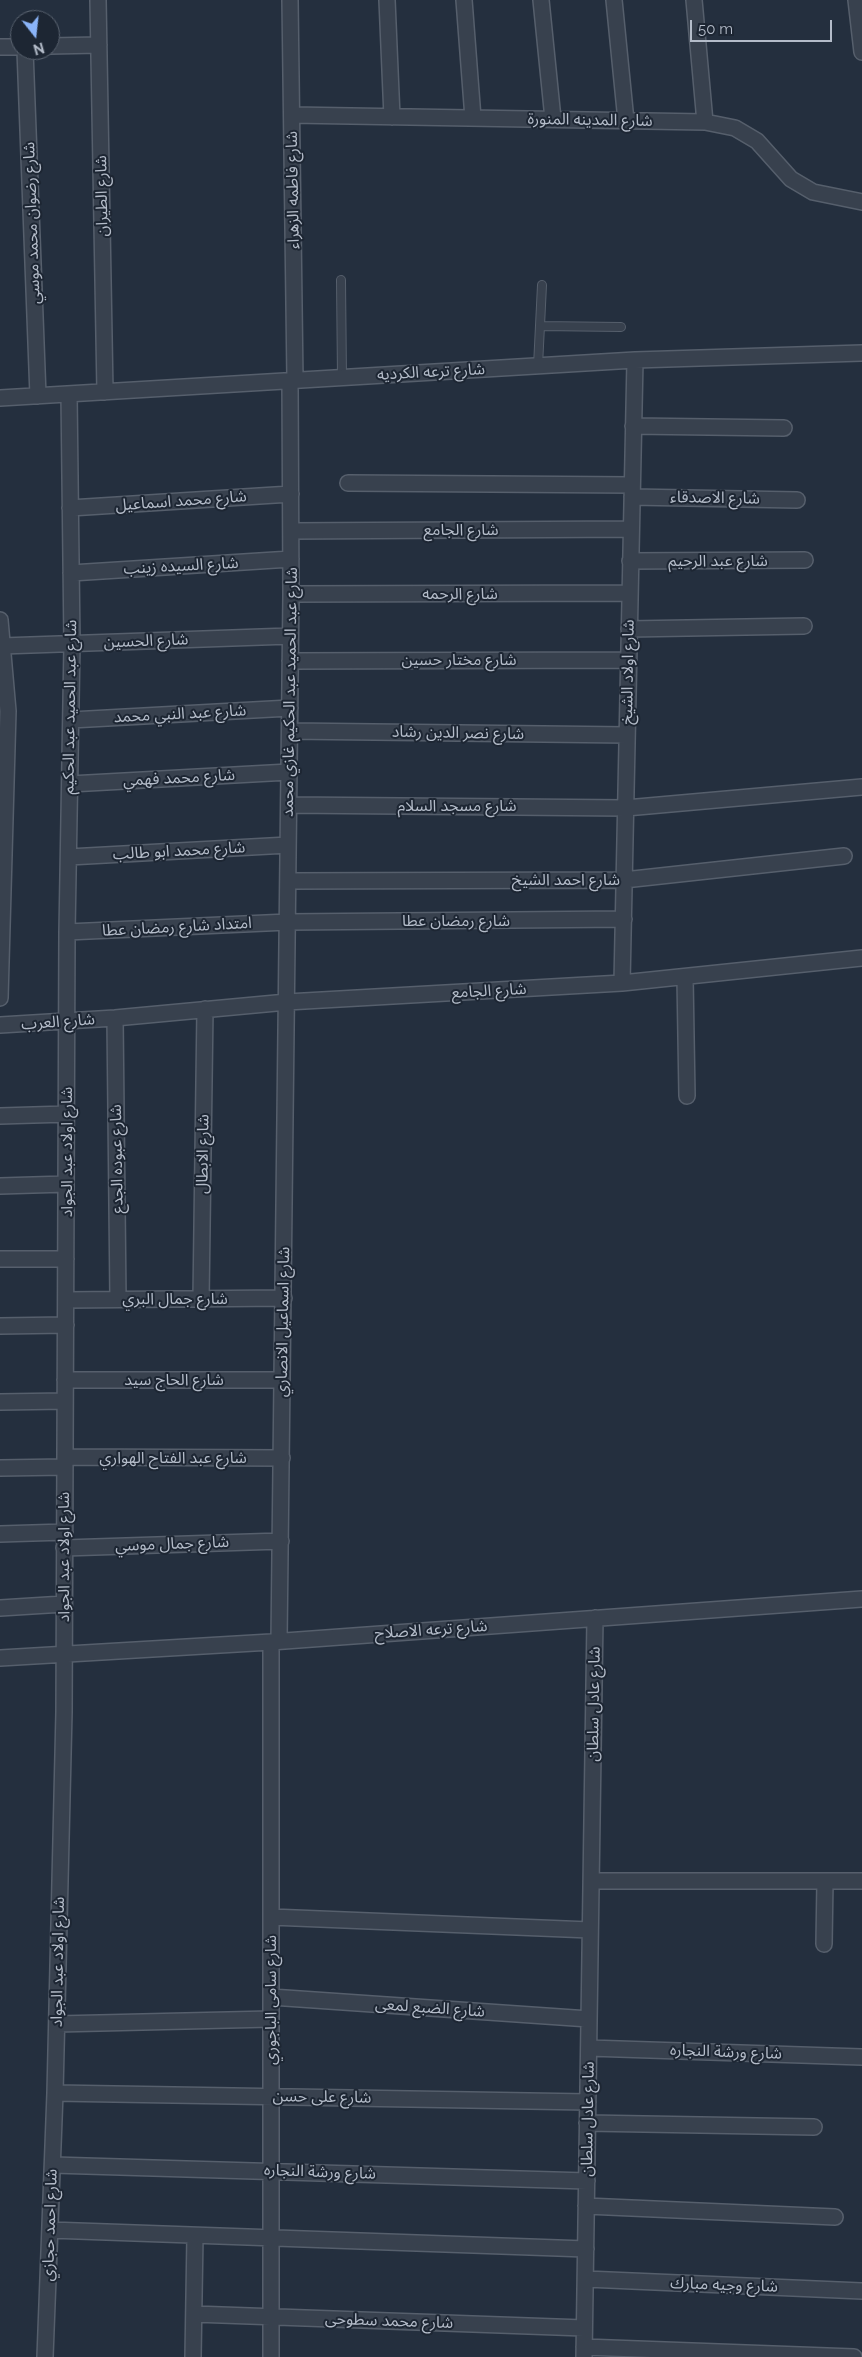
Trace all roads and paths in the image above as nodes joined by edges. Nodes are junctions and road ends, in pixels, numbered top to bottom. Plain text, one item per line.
1 (98, 0) edge
2 (290, 0) edge
3 (387, 0) edge
4 (464, 0) edge
5 (541, 0) edge
6 (614, 0) edge
7 (694, 0) edge
8 (856, 0) edge
9 (99, 45) junction
10 (60, 46) edge
11 (862, 52) edge
12 (25, 60) edge
13 (292, 115) junction
14 (392, 116) junction
15 (472, 118) junction
16 (552, 119) junction
17 (626, 120) junction
18 (706, 122) junction
19 (862, 202) edge
20 (341, 280) dead end
21 (542, 284) dead end
22 (540, 326) junction
23 (621, 327) dead end
24 (862, 353) edge
25 (635, 360) junction
26 (538, 366) junction
27 (342, 378) junction
28 (293, 381) junction
29 (105, 392) junction
30 (69, 394) junction
31 (38, 396) junction
32 (0, 398) edge
33 (634, 426) junction
34 (784, 428) dead end
35 (348, 483) dead end
36 (632, 491) junction
37 (292, 494) junction
38 (797, 500) dead end
39 (70, 508) junction
40 (631, 529) junction
41 (291, 531) junction
42 (291, 559) junction
43 (805, 560) dead end
44 (630, 561) junction
45 (71, 572) junction
46 (630, 593) junction
47 (291, 594) junction
48 (0, 620) edge
49 (804, 626) dead end
50 (629, 629) junction
51 (290, 636) junction
52 (72, 644) junction
53 (2, 646) junction
54 (290, 660) junction
55 (629, 660) junction
56 (290, 708) junction
57 (71, 720) junction
58 (290, 731) junction
59 (627, 735) junction
60 (289, 772) junction
61 (70, 784) junction
62 (862, 787) edge
63 (289, 805) junction
64 (626, 808) junction
65 (288, 845) junction
66 (844, 856) dead end
67 (69, 857) junction
68 (624, 880) junction
69 (288, 881) junction
70 (624, 919) junction
71 (288, 922) junction
72 (67, 932) junction
73 (862, 958) edge
74 (684, 977) junction
75 (622, 983) junction
76 (0, 998) edge
77 (287, 1002) junction
78 (206, 1009) junction
79 (115, 1018) junction
80 (68, 1021) junction
81 (0, 1025) edge
82 (688, 1096) dead end
83 (66, 1114) junction
84 (0, 1116) edge
85 (66, 1184) junction
86 (0, 1186) edge
87 (0, 1259) edge
88 (66, 1259) junction
89 (284, 1298) junction
90 (118, 1299) junction
91 (201, 1299) junction
92 (66, 1300) junction
93 (66, 1325) junction
94 (0, 1326) edge
95 (66, 1380) junction
96 (282, 1380) junction
97 (65, 1401) junction
98 (0, 1402) edge
99 (282, 1458) junction
100 (65, 1462) junction
101 (0, 1468) edge
102 (65, 1532) junction
103 (0, 1534) edge
104 (281, 1541) junction
105 (64, 1548) junction
106 (862, 1599) edge
107 (64, 1604) junction
108 (0, 1608) edge
109 (595, 1618) junction
110 (275, 1642) junction
111 (64, 1653) junction
112 (0, 1658) edge
113 (591, 1881) junction
114 (825, 1881) junction
115 (862, 1881) edge
116 (271, 1917) junction
117 (590, 1930) junction
118 (824, 1944) dead end
119 (271, 1997) junction
120 (271, 2019) junction
121 (589, 2019) junction
122 (57, 2024) junction
123 (589, 2048) junction
124 (862, 2057) edge
125 (55, 2093) junction
126 (271, 2096) junction
127 (588, 2102) junction
128 (588, 2123) junction
129 (814, 2127) dead end
130 (53, 2165) junction
131 (271, 2170) junction
132 (586, 2181) junction
133 (586, 2206) junction
134 (835, 2217) dead end
135 (50, 2230) junction
136 (195, 2236) junction
137 (271, 2238) junction
138 (586, 2249) junction
139 (586, 2279) junction
140 (862, 2291) edge
141 (194, 2314) junction
142 (271, 2317) junction
143 (584, 2328) junction
144 (584, 2352) edge
145 (44, 2357) edge
146 (193, 2357) edge
147 (270, 2357) edge
148 (854, 2357) edge

1 - 9 street, شارع الطيران
2 - 13 street, شارع فاطمه الزهراء
3 - 14 street
4 - 15 street
5 - 16 street
6 - 17 street
7 - 18 street
8 - 11 street
9 - 10 street
9 - 29 street, شارع الطيران
12 - 31 street, شارع رضوان محمد موسي
13 - 14 street, شارع المدينه المنورة
13 - 28 street, شارع فاطمه الزهراء
14 - 15 street, شارع المدينه المنورة
15 - 16 street, شارع المدينه المنورة
16 - 17 street, شارع المدينه المنورة
17 - 18 street, شارع المدينه المنورة
18 - 19 street, شارع المدينه المنورة
20 - 27 lane
21 - 22 lane
22 - 23 lane
22 - 26 lane
24 - 25 street, شارع ترعه الكرديه
25 - 26 street, شارع ترعه الكرديه
25 - 33 street, شارع اولاد الشيخ
26 - 27 street, شارع ترعه الكرديه
27 - 28 street, شارع ترعه الكرديه
28 - 29 street, شارع ترعه الكرديه
28 - 37 street, شارع عبد الحميد عبد الحكيم غازي محمد
29 - 30 street, شارع ترعه الكرديه
30 - 31 street, شارع ترعه الكرديه
30 - 39 street, شارع عبد الحميد عبد الحكيم
31 - 32 street, شارع ترعه الكرديه
33 - 34 street
33 - 36 street, شارع اولاد الشيخ
35 - 36 street, شارع الاصدقاء
36 - 38 street, شارع الاصدقاء
36 - 40 street, شارع اولاد الشيخ
37 - 39 street, شارع محمد اسماعيل
37 - 41 street, شارع عبد الحميد عبد الحكيم غازي محمد
39 - 45 street, شارع عبد الحميد عبد الحكيم
40 - 41 street, شارع الجامع
40 - 44 street, شارع اولاد الشيخ
41 - 42 street, شارع عبد الحميد عبد الحكيم غازي محمد
42 - 45 street, شارع السيده زينب
42 - 47 street, شارع عبد الحميد عبد الحكيم غازي محمد
43 - 44 street, شارع عبد الرحيم
44 - 46 street, شارع اولاد الشيخ
45 - 52 street, شارع عبد الحميد عبد الحكيم
46 - 47 street, شارع الرحمه
46 - 50 street, شارع اولاد الشيخ
47 - 51 street, شارع عبد الحميد عبد الحكيم غازي محمد
48 - 53 street
49 - 50 street
50 - 55 street, شارع اولاد الشيخ
51 - 52 street, شارع الحسين
51 - 54 street, شارع عبد الحميد عبد الحكيم غازي محمد
52 - 53 street, شارع الحسين
52 - 57 street, شارع عبد الحميد عبد الحكيم
53 - 76 street
54 - 55 street, شارع مختار حسين
54 - 56 street, شارع عبد الحميد عبد الحكيم غازي محمد
55 - 59 street, شارع اولاد الشيخ
56 - 57 street, شارع عبد النبي محمد
56 - 58 street, شارع عبد الحميد عبد الحكيم غازي محمد
57 - 61 street, شارع عبد الحميد عبد الحكيم
58 - 59 street, شارع نصر الدين رشاد
58 - 60 street, شارع عبد الحميد عبد الحكيم غازي محمد
59 - 64 street, شارع اولاد الشيخ
60 - 61 street, شارع محمد فهمي
60 - 63 street, شارع عبد الحميد عبد الحكيم غازي محمد
61 - 67 street, شارع عبد الحميد عبد الحكيم
62 - 64 street, شارع مسجد السلام
63 - 64 street, شارع مسجد السلام
63 - 65 street, شارع عبد الحميد عبد الحكيم غازي محمد
64 - 68 street, شارع اولاد الشيخ
65 - 67 street, شارع محمد ابو طالب
65 - 69 street, شارع عبد الحميد عبد الحكيم غازي محمد
66 - 68 street, شارع احمد الشيخ
67 - 72 street, شارع عبد الحميد عبد الحكيم
68 - 69 street, شارع احمد الشيخ
68 - 70 street, شارع اولاد الشيخ
69 - 71 street, شارع عبد الحميد عبد الحكيم غازي محمد
70 - 71 street, شارع رمضان عطا
70 - 75 street, شارع اولاد الشيخ
71 - 72 street, امتداد شارع رمضان عطا
71 - 77 street, شارع عبد الحميد عبد الحكيم غازي محمد
72 - 80 street, شارع عبد الحميد عبد الحكيم
73 - 74 street, شارع الجامع
74 - 75 street, شارع الجامع
74 - 82 street
75 - 77 street, شارع الجامع
77 - 78 street, شارع الجامع
77 - 89 street, شارع اسماعيل الانصاري
78 - 79 street, شارع الجامع
78 - 91 street, شارع الابطال
79 - 80 street, شارع العرب
79 - 90 street, شارع عبوده الجدع
80 - 81 street, شارع العرب
80 - 83 street, شارع اولاد عبد الجواد
83 - 84 street
83 - 85 street, شارع اولاد عبد الجواد
85 - 86 street
85 - 88 street, شارع اولاد عبد الجواد
87 - 88 street
88 - 92 street, شارع اولاد عبد الجواد
89 - 91 street, شارع جمال البري
89 - 96 street, شارع اسماعيل الانصاري
90 - 91 street, شارع جمال البري
90 - 92 street, شارع جمال البري
92 - 93 street, شارع اولاد عبد الجواد
93 - 94 street
93 - 95 street, شارع اولاد عبد الجواد
95 - 96 street, شارع الحاج سيد
95 - 97 street, شارع اولاد عبد الجواد
96 - 99 street, شارع اسماعيل الانصاري
97 - 98 street
97 - 100 street, شارع اولاد عبد الجواد
99 - 100 street, شارع عبد الفتاح الهواري
99 - 104 street, شارع اسماعيل الانصاري
100 - 101 street, شارع عبد الفتاح الهواري
100 - 102 street, شارع اولاد عبد الجواد
102 - 103 street
102 - 105 street, شارع اولاد عبد الجواد
104 - 105 street, شارع جمال موسي
104 - 110 street, شارع اسماعيل الانصاري
105 - 107 street, شارع اولاد عبد الجواد
106 - 109 street, شارع ترعه الاصلاح
107 - 108 street
107 - 111 street, شارع اولاد عبد الجواد
109 - 110 street, شارع ترعه الاصلاح
109 - 113 street, شارع عادل سلطان
110 - 111 street, شارع ترعه الاصلاح
110 - 116 street, شارع سامى الباجوري
111 - 112 street, شارع ترعه الاصلاح
111 - 122 street, شارع اولاد عبد الجواد
113 - 114 street
113 - 117 street, شارع عادل سلطان
114 - 115 street
114 - 118 street
116 - 117 street
116 - 119 street, شارع سامى الباجوري
117 - 121 street, شارع عادل سلطان
119 - 120 street, شارع سامى الباجوري
119 - 121 street, شارع الضبع لمعى
120 - 122 street
120 - 126 street, شارع سامى الباجوري
121 - 123 street, شارع عادل سلطان
122 - 125 street, شارع اولاد عبد الجواد
123 - 124 street, شارع ورشة النجاره
123 - 127 street, شارع عادل سلطان
125 - 126 street, شارع على حسن
125 - 130 street, شارع احمد حجازي
126 - 127 street, شارع على حسن
126 - 131 street, شارع سامى الباجوري
127 - 128 street, شارع عادل سلطان
128 - 129 street
128 - 132 street, شارع عادل سلطان
130 - 131 street, شارع ورشة النجاره
130 - 135 street, شارع احمد حجازي
131 - 132 street, شارع ورشة النجاره
131 - 137 street, شارع سامى الباجوري
132 - 133 street, شارع عادل سلطان
133 - 134 street
133 - 138 street, شارع عادل سلطان
135 - 136 street
135 - 145 street, شارع احمد حجازي
136 - 137 street
136 - 141 street
137 - 138 street
137 - 142 street, شارع سامى الباجوري
138 - 139 street, شارع عادل سلطان
139 - 140 street, شارع وجيه مبارك
139 - 143 street, شارع عادل سلطان
141 - 142 street, شارع محمد سطوحى
141 - 146 street
142 - 143 street, شارع محمد سطوحى
142 - 147 street, شارع سامى الباجوري
143 - 144 street, شارع عادل سلطان
144 - 148 street

